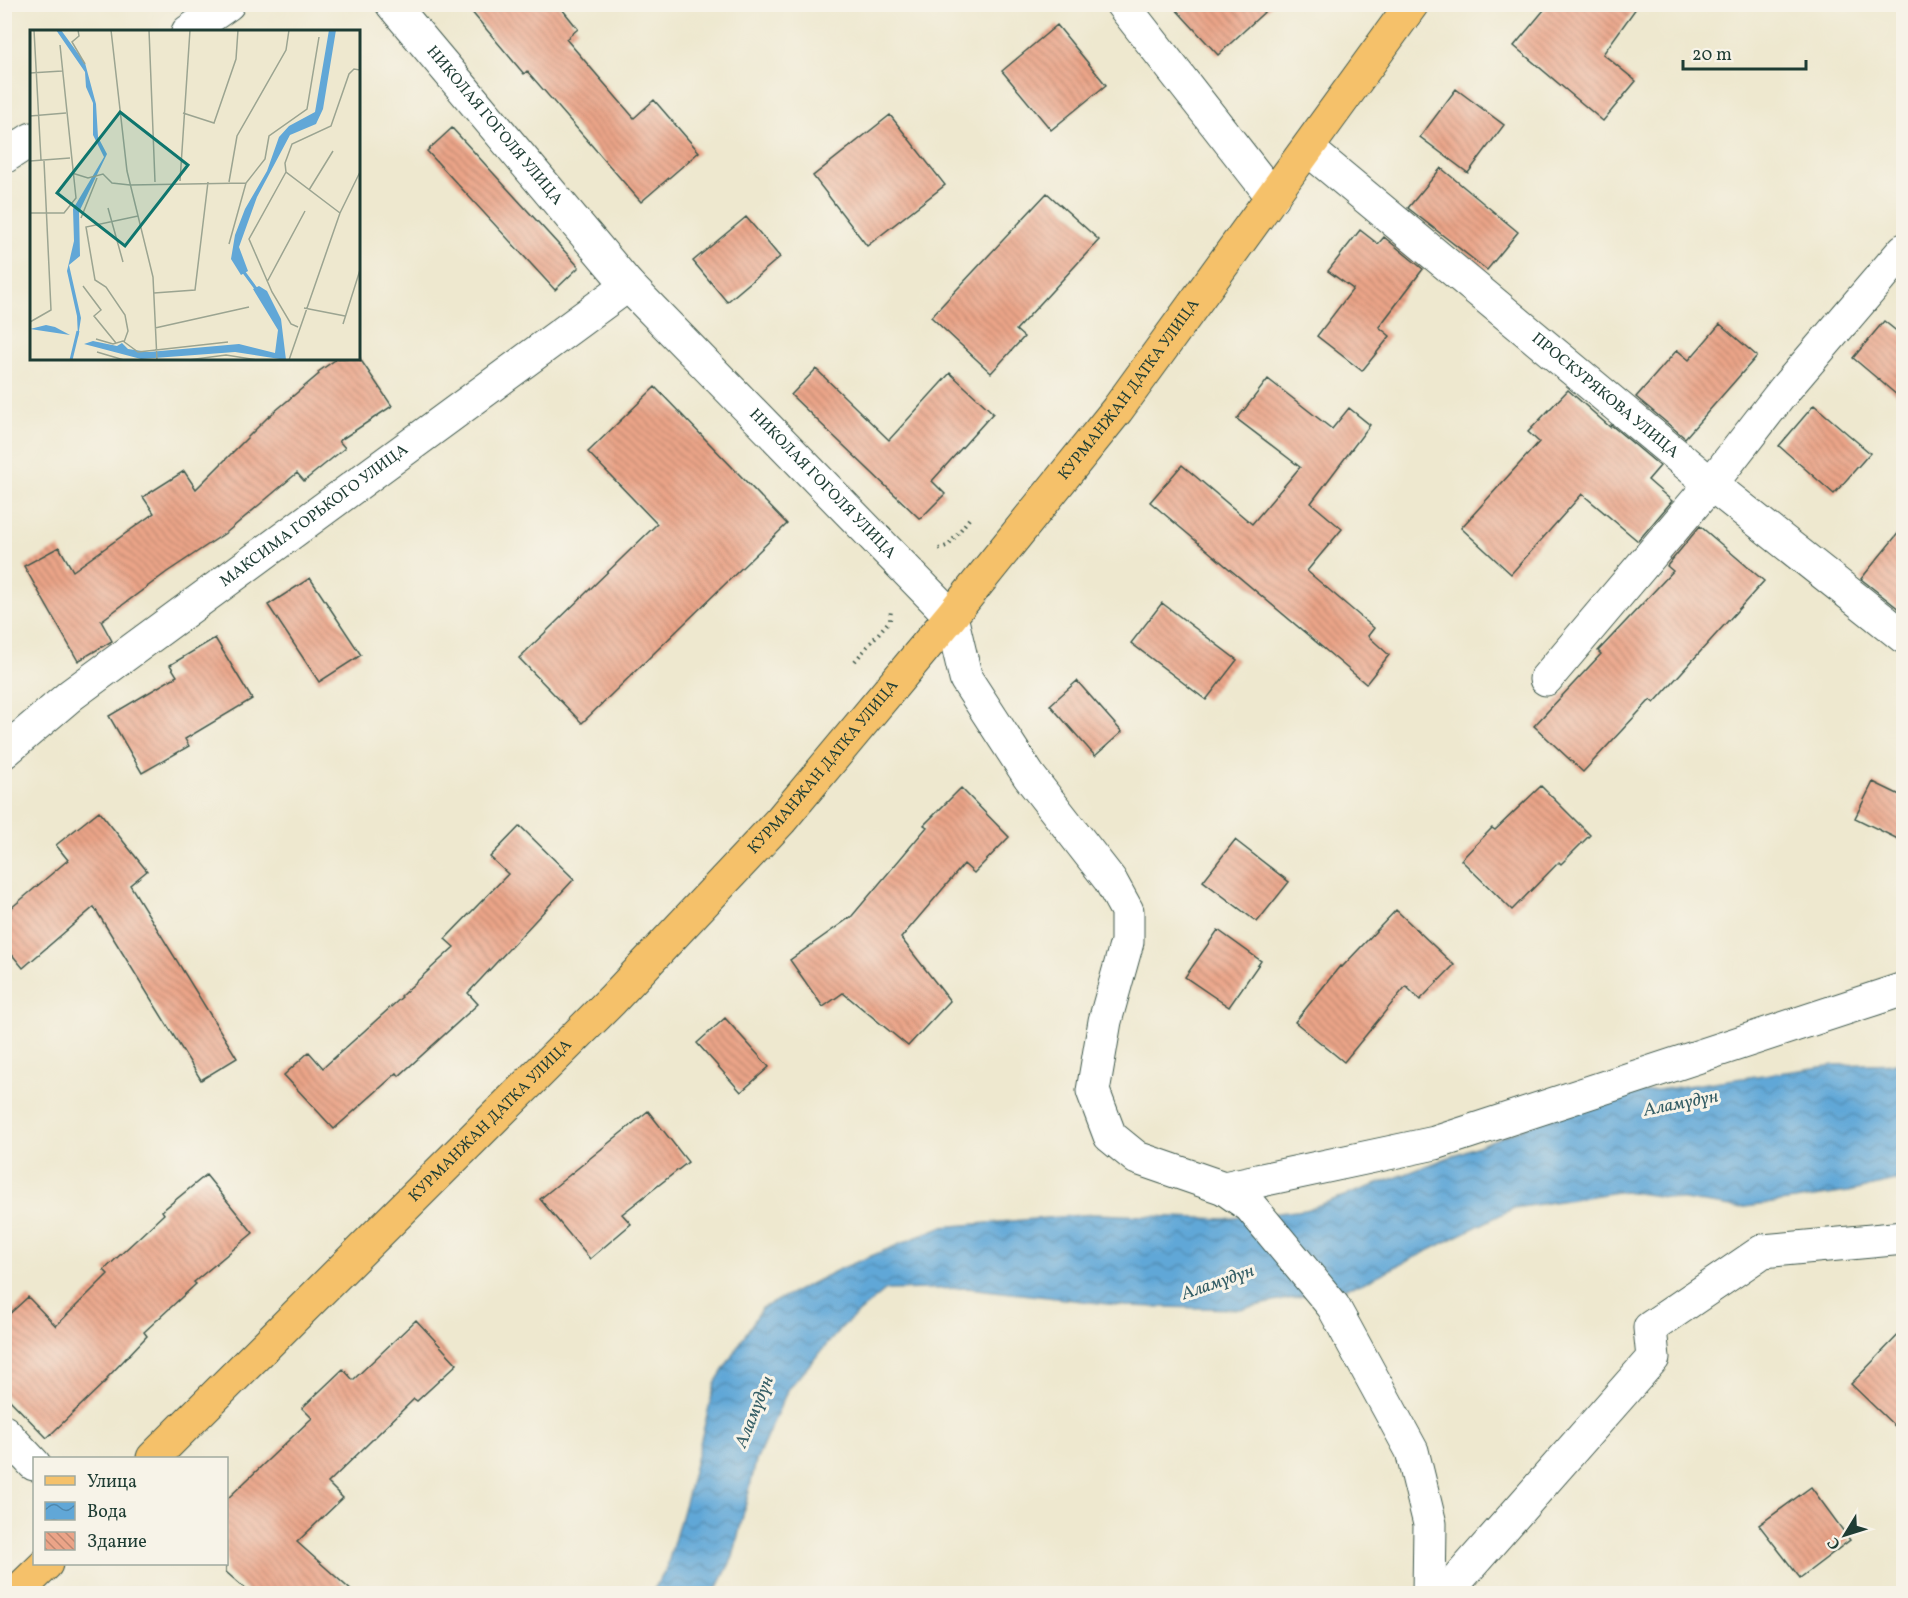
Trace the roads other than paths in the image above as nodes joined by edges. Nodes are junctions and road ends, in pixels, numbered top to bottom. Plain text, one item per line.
1 (228, 4) edge
2 (392, 4) edge
3 (1122, 4) edge
4 (1412, 4) edge
5 (192, 30) edge
6 (30, 140) edge
7 (1308, 149) junction
8 (4, 157) edge
9 (1273, 197) junction
10 (1904, 250) edge
11 (628, 285) junction
12 (1711, 484) junction
13 (951, 616) junction
14 (1904, 637) edge
15 (1546, 680) dead end
16 (4, 752) edge
17 (1904, 989) edge
18 (1237, 1197) junction
19 (1904, 1238) edge
20 (4, 1432) edge
21 (154, 1457) edge
22 (33, 1463) edge
23 (44, 1565) edge
24 (15, 1593) edge
25 (1429, 1593) edge
26 (1445, 1593) edge

1 - 5 street
2 - 11 street, НИКОЛАЯ ГОГОЛЯ УЛИЦА
3 - 9 street
4 - 7 main road, КУРМАНЖАН ДАТКА УЛИЦА
6 - 8 street
7 - 9 main road, КУРМАНЖАН ДАТКА УЛИЦА
7 - 12 street, ПРОСКУРЯКОВА УЛИЦА
9 - 13 main road, КУРМАНЖАН ДАТКА УЛИЦА
10 - 12 street
11 - 13 street, НИКОЛАЯ ГОГОЛЯ УЛИЦА
11 - 16 street, МАКСИМА ГОРЬКОГО УЛИЦА
12 - 14 street, ПРОСКУРЯКОВА УЛИЦА
12 - 15 street
13 - 18 street
13 - 21 main road, КУРМАНЖАН ДАТКА УЛИЦА
17 - 18 street
18 - 25 street
19 - 26 street
20 - 22 street
23 - 24 main road

